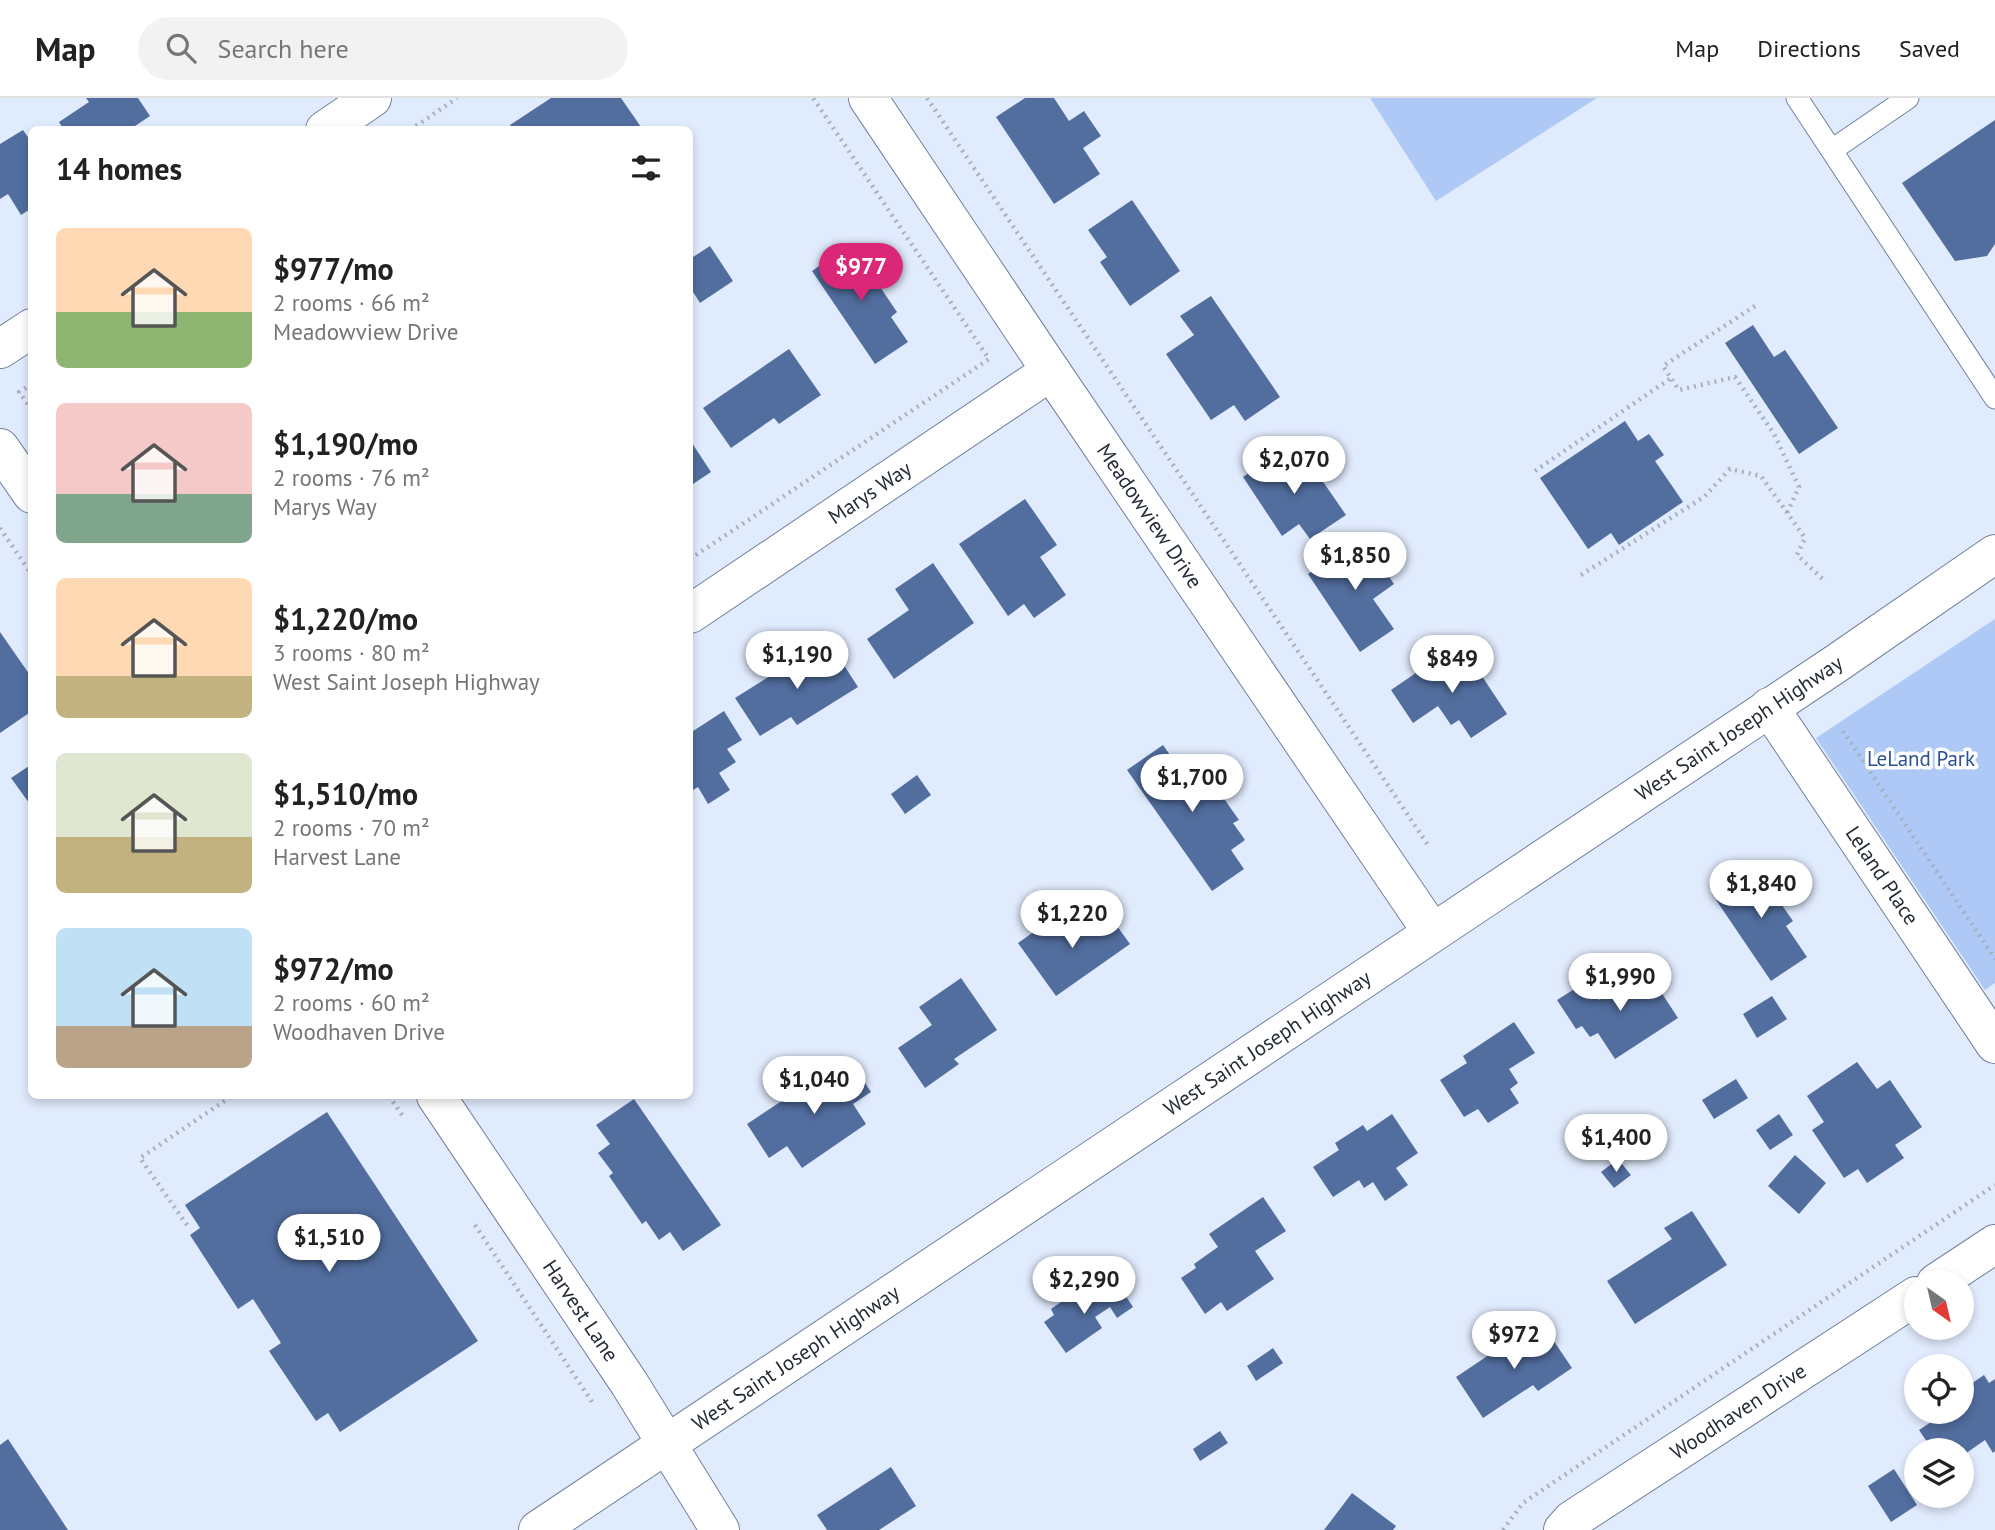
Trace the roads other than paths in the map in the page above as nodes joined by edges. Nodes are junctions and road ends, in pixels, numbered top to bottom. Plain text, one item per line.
1 (372, 98) edge
2 (868, 98) edge
3 (1797, 98) edge
4 (1908, 98) edge
5 (332, 126) edge
6 (1832, 150) junction
7 (28, 330) edge
8 (0, 349) edge
9 (1051, 371) junction
10 (1995, 398) edge
11 (0, 448) edge
12 (28, 489) edge
13 (1995, 554) edge
14 (693, 612) edge
15 (1769, 707) junction
16 (1432, 932) junction
17 (1995, 1044) edge
18 (438, 1099) edge
19 (1995, 1244) edge
20 (1956, 1270) edge
21 (1904, 1304) edge
22 (669, 1444) junction
23 (538, 1530) edge
24 (720, 1530) edge
25 (1563, 1530) edge

1 - 5 street
2 - 9 street, Meadowview Drive
3 - 6 lane
4 - 6 lane
6 - 10 lane
7 - 8 street
9 - 14 street, Marys Way
9 - 16 street, Meadowview Drive
11 - 12 street
13 - 15 street, West Saint Joseph Highway
15 - 16 street, West Saint Joseph Highway
15 - 17 street, Leland Place
16 - 22 street, West Saint Joseph Highway
18 - 22 street, Harvest Lane
19 - 20 street
21 - 25 street, Woodhaven Drive
22 - 23 street, West Saint Joseph Highway
22 - 24 street, Harvest Lane

